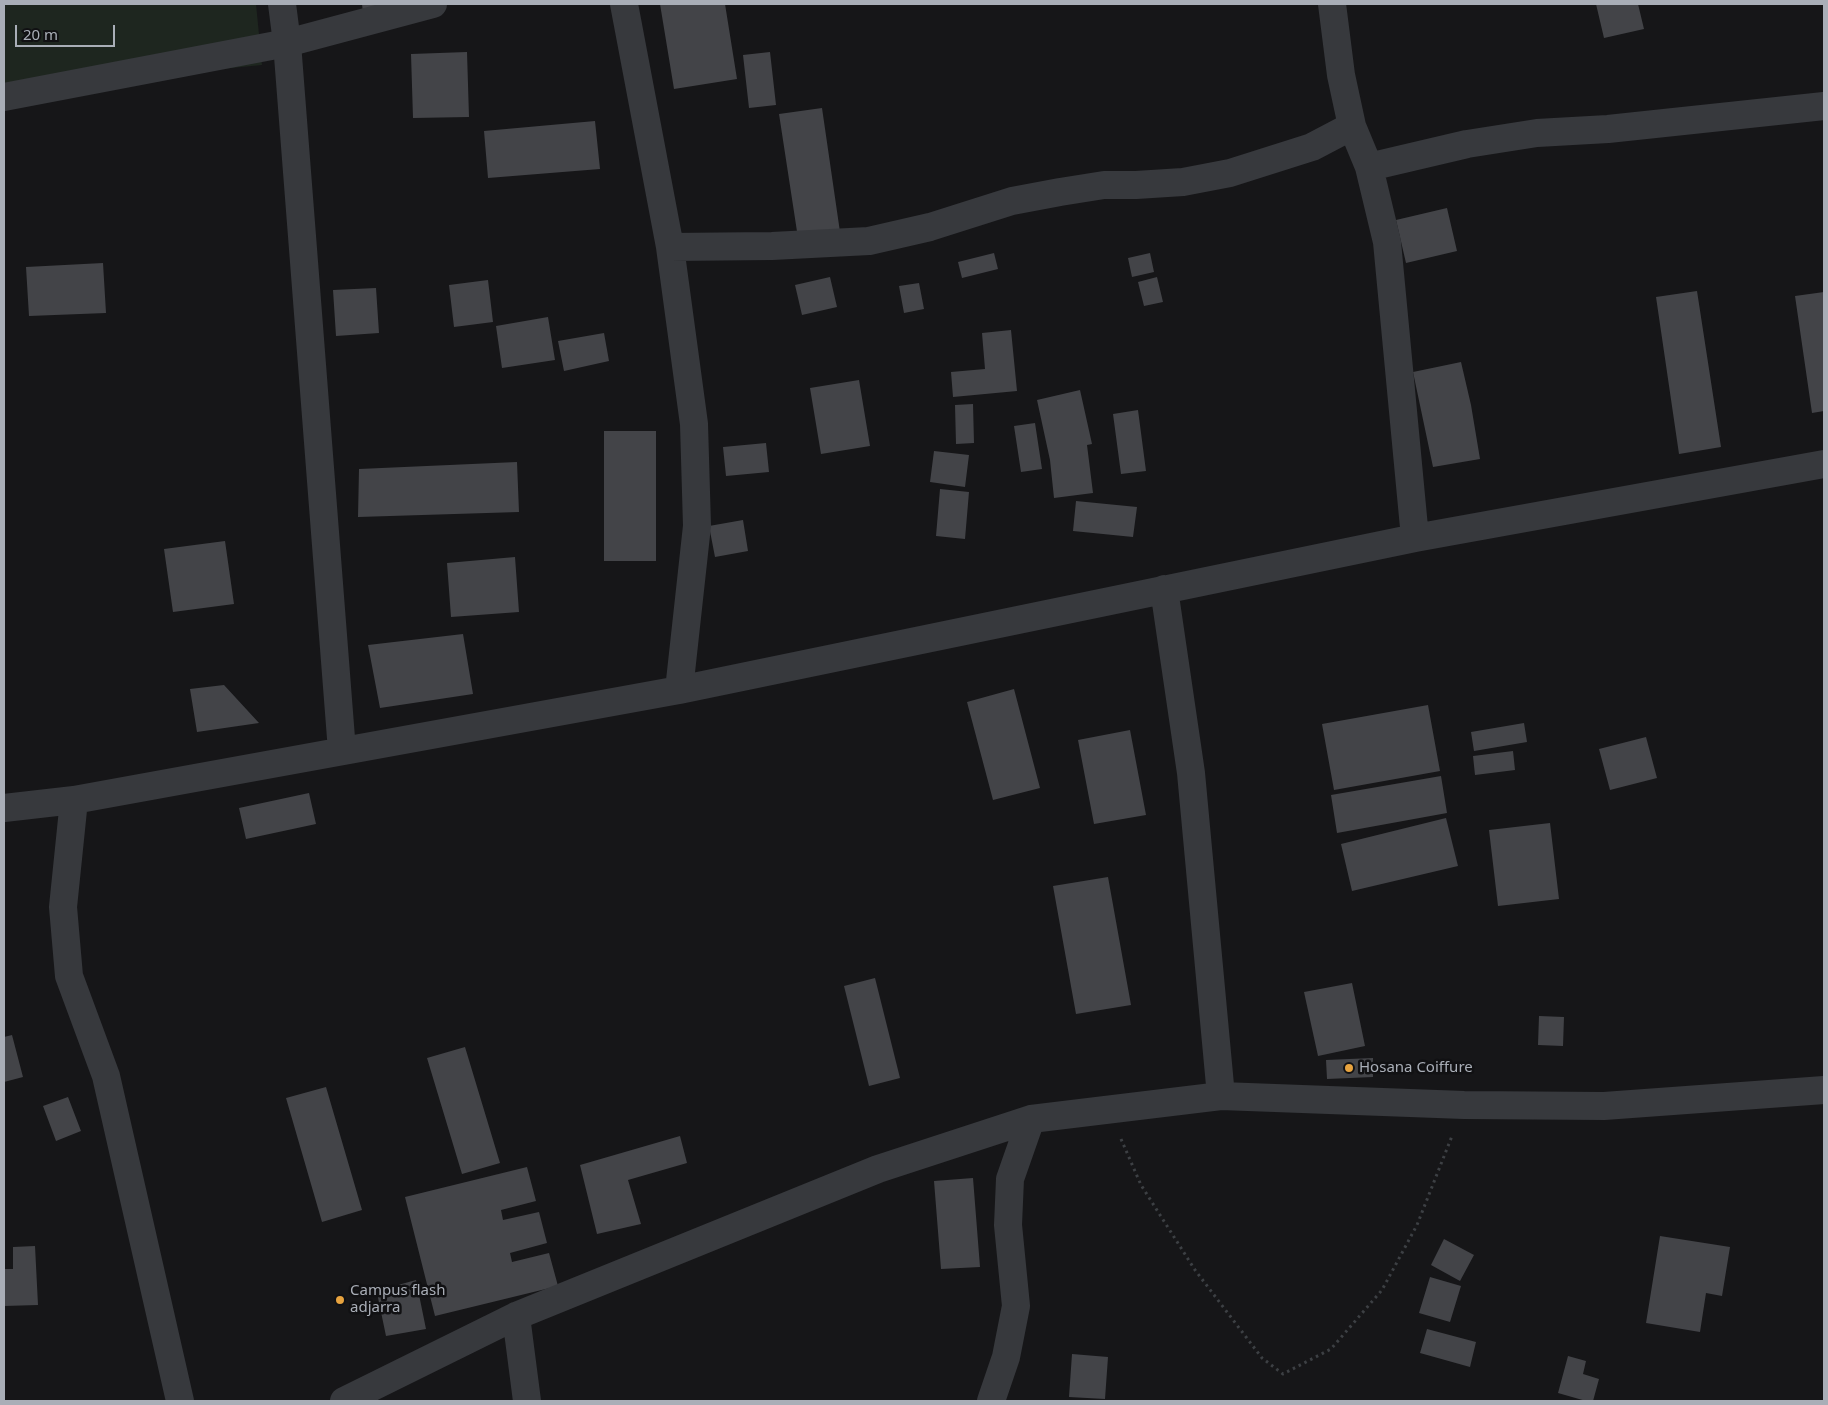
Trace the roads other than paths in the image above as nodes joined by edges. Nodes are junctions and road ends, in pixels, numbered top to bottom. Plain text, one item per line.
1 (282, 4) edge
2 (432, 4) edge
3 (624, 4) edge
4 (1332, 4) edge
5 (287, 43) junction
6 (4, 97) edge
7 (1824, 106) edge
8 (1352, 126) junction
9 (1369, 167) junction
10 (670, 246) junction
11 (1824, 464) edge
12 (1415, 538) junction
13 (1164, 589) junction
14 (680, 690) junction
15 (342, 751) junction
16 (74, 800) junction
17 (8, 803) edge
18 (1824, 1090) edge
19 (1221, 1096) junction
20 (1031, 1119) junction
21 (516, 1316) junction
22 (180, 1401) edge
23 (344, 1401) edge
24 (527, 1401) edge
25 (991, 1401) edge

1 - 5 street
2 - 5 street
3 - 10 street
4 - 8 street
5 - 6 street
5 - 15 street
7 - 9 street
8 - 9 street
8 - 10 street
9 - 12 street
10 - 14 street
11 - 12 street
12 - 13 street
13 - 14 street
13 - 19 street
14 - 15 street
15 - 16 street
16 - 17 street
16 - 22 street
18 - 19 street
19 - 20 street
20 - 21 street
20 - 25 street
21 - 23 street
21 - 24 street

